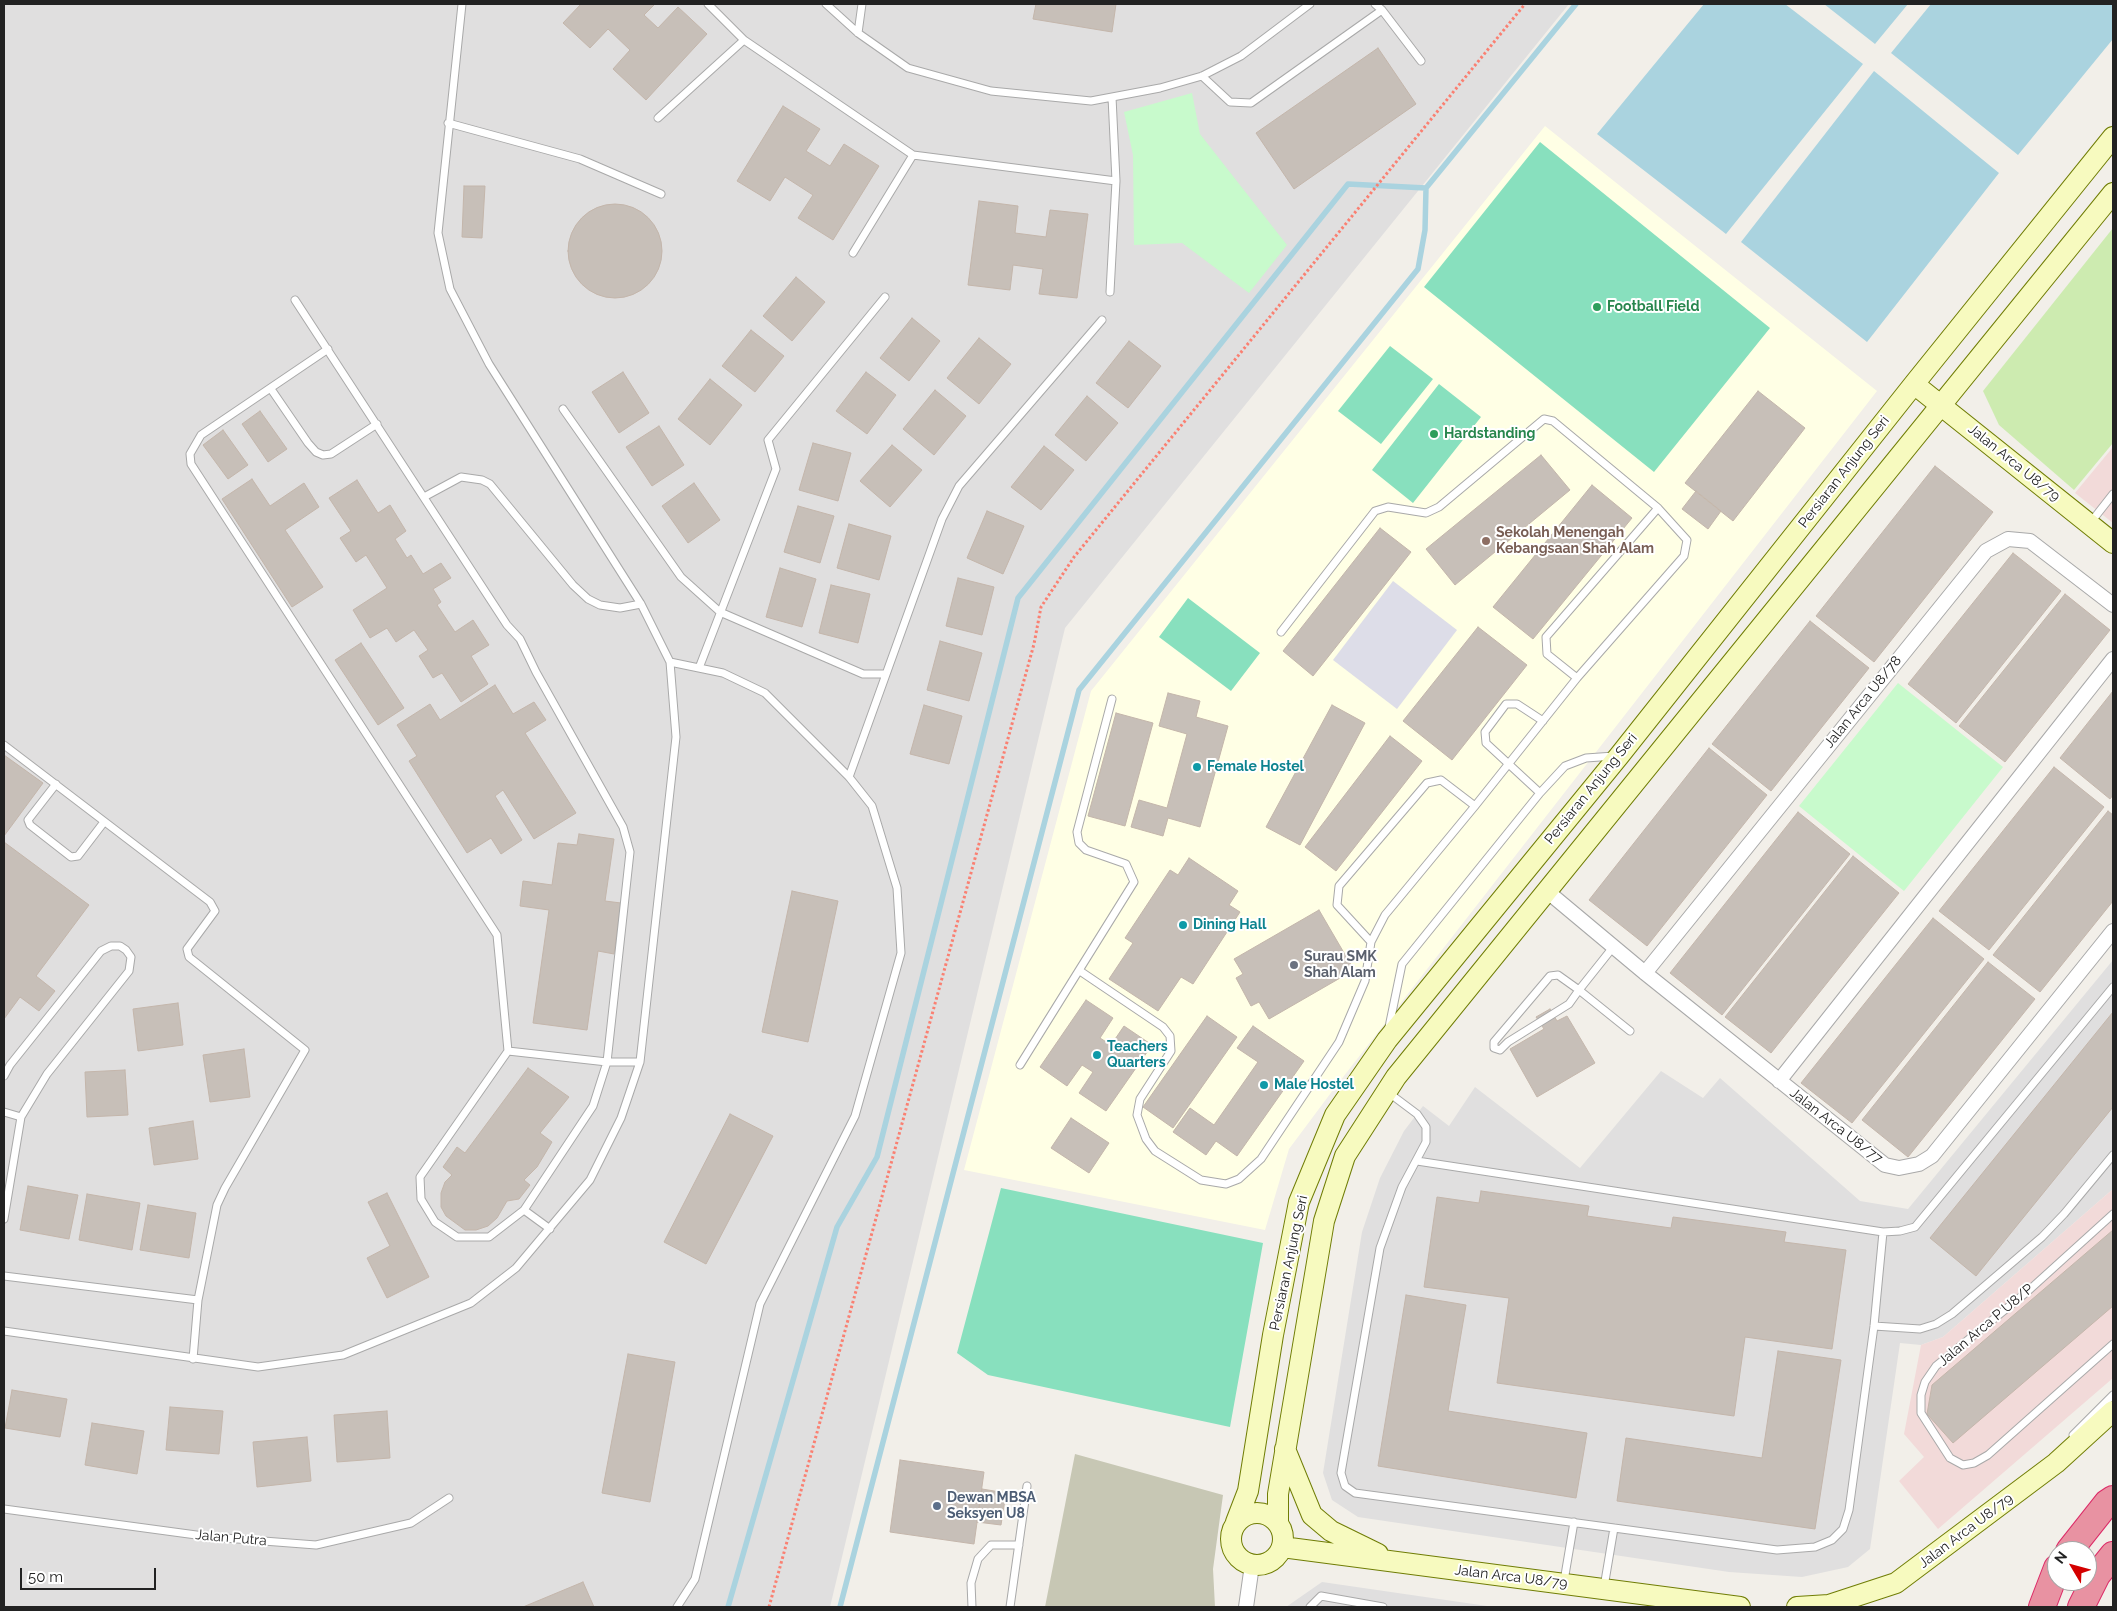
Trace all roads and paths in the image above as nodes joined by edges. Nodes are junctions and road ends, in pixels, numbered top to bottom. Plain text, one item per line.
1 (462, 4) edge
2 (708, 4) edge
3 (826, 4) edge
4 (862, 4) edge
5 (1310, 4) edge
6 (1375, 4) edge
7 (1525, 4) edge
8 (1382, 10) junction
9 (858, 33) junction
10 (744, 40) junction
11 (1420, 61) dead end
12 (1202, 76) junction
13 (1112, 96) junction
14 (658, 118) dead end
15 (448, 123) junction
16 (2113, 137) edge
17 (913, 155) junction
18 (1116, 181) junction
19 (661, 194) dead end
20 (2113, 194) edge
21 (853, 253) dead end
22 (1110, 292) dead end
23 (885, 297) dead end
24 (295, 300) dead end
25 (1102, 320) dead end
26 (328, 350) junction
27 (1914, 384) junction
28 (271, 389) junction
29 (1942, 406) junction
30 (563, 409) dead end
31 (376, 424) junction
32 (2113, 494) edge
33 (424, 497) junction
34 (1658, 508) junction
35 (2089, 524) junction
36 (2113, 544) edge
37 (641, 604) junction
38 (2113, 605) edge
39 (720, 612) junction
40 (1281, 632) dead end
41 (2113, 659) edge
42 (670, 662) junction
43 (699, 668) junction
44 (886, 674) junction
45 (1577, 678) junction
46 (1112, 699) dead end
47 (1543, 721) junction
48 (4, 745) edge
49 (1619, 756) junction
50 (1507, 764) junction
51 (849, 777) junction
52 (56, 784) junction
53 (1540, 793) junction
54 (1475, 806) junction
55 (104, 822) junction
56 (1548, 892) junction
57 (2113, 931) edge
58 (1371, 942) junction
59 (1614, 946) junction
60 (1080, 971) junction
61 (1645, 973) junction
62 (2113, 987) edge
63 (1579, 990) junction
64 (1630, 1031) dead end
65 (1387, 1040) junction
66 (508, 1051) junction
67 (607, 1062) junction
68 (640, 1062) junction
69 (1020, 1065) dead end
70 (4, 1076) edge
71 (1780, 1081) junction
72 (1386, 1092) junction
73 (4, 1112) edge
74 (21, 1117) junction
75 (2113, 1155) edge
76 (1417, 1161) junction
77 (524, 1210) junction
78 (2113, 1214) edge
79 (4, 1219) edge
80 (550, 1230) junction
81 (1883, 1232) junction
82 (4, 1276) edge
83 (198, 1300) junction
84 (1874, 1326) junction
85 (4, 1331) edge
86 (2110, 1347) edge
87 (2113, 1357) edge
88 (193, 1359) junction
89 (2113, 1395) edge
90 (2113, 1410) edge
91 (1285, 1449) junction
92 (2056, 1462) junction
93 (1027, 1486) dead end
94 (449, 1498) dead end
95 (2113, 1499) edge
96 (4, 1508) edge
97 (1278, 1521) junction
98 (1236, 1522) junction
99 (1574, 1522) junction
100 (1614, 1528) junction
101 (2077, 1541) edge
102 (1019, 1545) junction
103 (1282, 1547) junction
104 (2113, 1555) edge
105 (1393, 1562) junction
106 (1252, 1565) junction
107 (1563, 1584) junction
108 (1604, 1590) junction
109 (2048, 1591) edge
110 (677, 1607) edge
111 (769, 1607) edge
112 (972, 1607) edge
113 (1010, 1607) edge
114 (1246, 1607) edge
115 (1310, 1607) edge
116 (1383, 1607) edge
117 (1740, 1607) edge
118 (1797, 1607) edge
119 (2042, 1607) edge
120 (2081, 1607) edge

1 - 15 lane
2 - 10 lane
3 - 9 lane
4 - 9 lane
5 - 12 lane
6 - 8 lane
7 - 111 path
8 - 11 lane
8 - 12 lane
9 - 13 lane
10 - 14 lane
10 - 17 lane
12 - 13 lane
13 - 18 lane
15 - 19 lane
15 - 37 lane
16 - 27 street, Persiaran Anjung Seri
17 - 18 lane
17 - 21 lane
18 - 22 lane
20 - 29 street, Persiaran Anjung Seri
23 - 39 lane
24 - 26 lane
25 - 44 lane
26 - 28 lane
26 - 31 lane
27 - 29 street, Jalan Arca U8/79
27 - 49 street, Persiaran Anjung Seri
28 - 31 lane
28 - 66 lane
29 - 35 street, Jalan Arca U8/79
29 - 56 street, Persiaran Anjung Seri
30 - 39 lane
31 - 33 lane
32 - 35 lane
33 - 37 lane
33 - 67 lane
34 - 40 lane
34 - 45 lane
34 - 45 lane
35 - 36 street, Jalan Arca U8/79
37 - 42 lane
38 - 61 street, Jalan Arca U8/78
39 - 43 lane
39 - 44 lane
41 - 71 street
42 - 43 lane
42 - 68 lane
43 - 51 lane
44 - 51 lane
45 - 47 lane
46 - 60 lane
47 - 50 lane
47 - 50 lane
48 - 52 lane
49 - 53 lane
49 - 65 street, Persiaran Anjung Seri
50 - 53 lane
50 - 54 lane
51 - 110 lane
52 - 55 lane
52 - 55 lane
53 - 65 lane
54 - 58 lane
54 - 58 lane
55 - 83 lane
56 - 59 street, Jalan Arca U8/77
56 - 72 street, Persiaran Anjung Seri
57 - 71 street, Jalan Arca U8/77
58 - 60 lane
59 - 61 street, Jalan Arca U8/77
59 - 63 lane
60 - 69 lane
61 - 71 street, Jalan Arca U8/77
62 - 81 lane
63 - 63 lane
63 - 64 lane
65 - 98 street, Persiaran Anjung Seri
66 - 67 lane
66 - 77 lane
67 - 68 lane
67 - 77 lane
68 - 80 lane
70 - 74 lane
72 - 76 lane
72 - 91 street, Persiaran Anjung Seri
73 - 74 lane
74 - 79 lane
75 - 84 lane
76 - 81 lane
76 - 99 lane
77 - 80 lane
78 - 86 lane, Jalan Arca P U8/P
80 - 88 lane
81 - 84 lane
82 - 83 lane
83 - 88 lane
84 - 100 lane
85 - 88 lane
86 - 87 lane
89 - 92 lane
90 - 92 street, Jalan Arca U8/79
91 - 97 street, Persiaran Anjung Seri
91 - 105 street
92 - 118 street, Jalan Arca U8/79
93 - 102 lane
94 - 96 lane, Jalan Putra
95 - 101 highway
97 - 98 street
97 - 103 street
98 - 106 street
99 - 100 lane
99 - 107 lane
100 - 108 lane
102 - 112 lane
102 - 113 lane
103 - 105 street, Jalan Arca U8/79
103 - 106 street
104 - 120 highway
105 - 107 street, Jalan Arca U8/79
106 - 114 street
107 - 108 street, Jalan Arca U8/79
108 - 117 street, Jalan Arca U8/79
109 - 119 highway
115 - 116 lane

